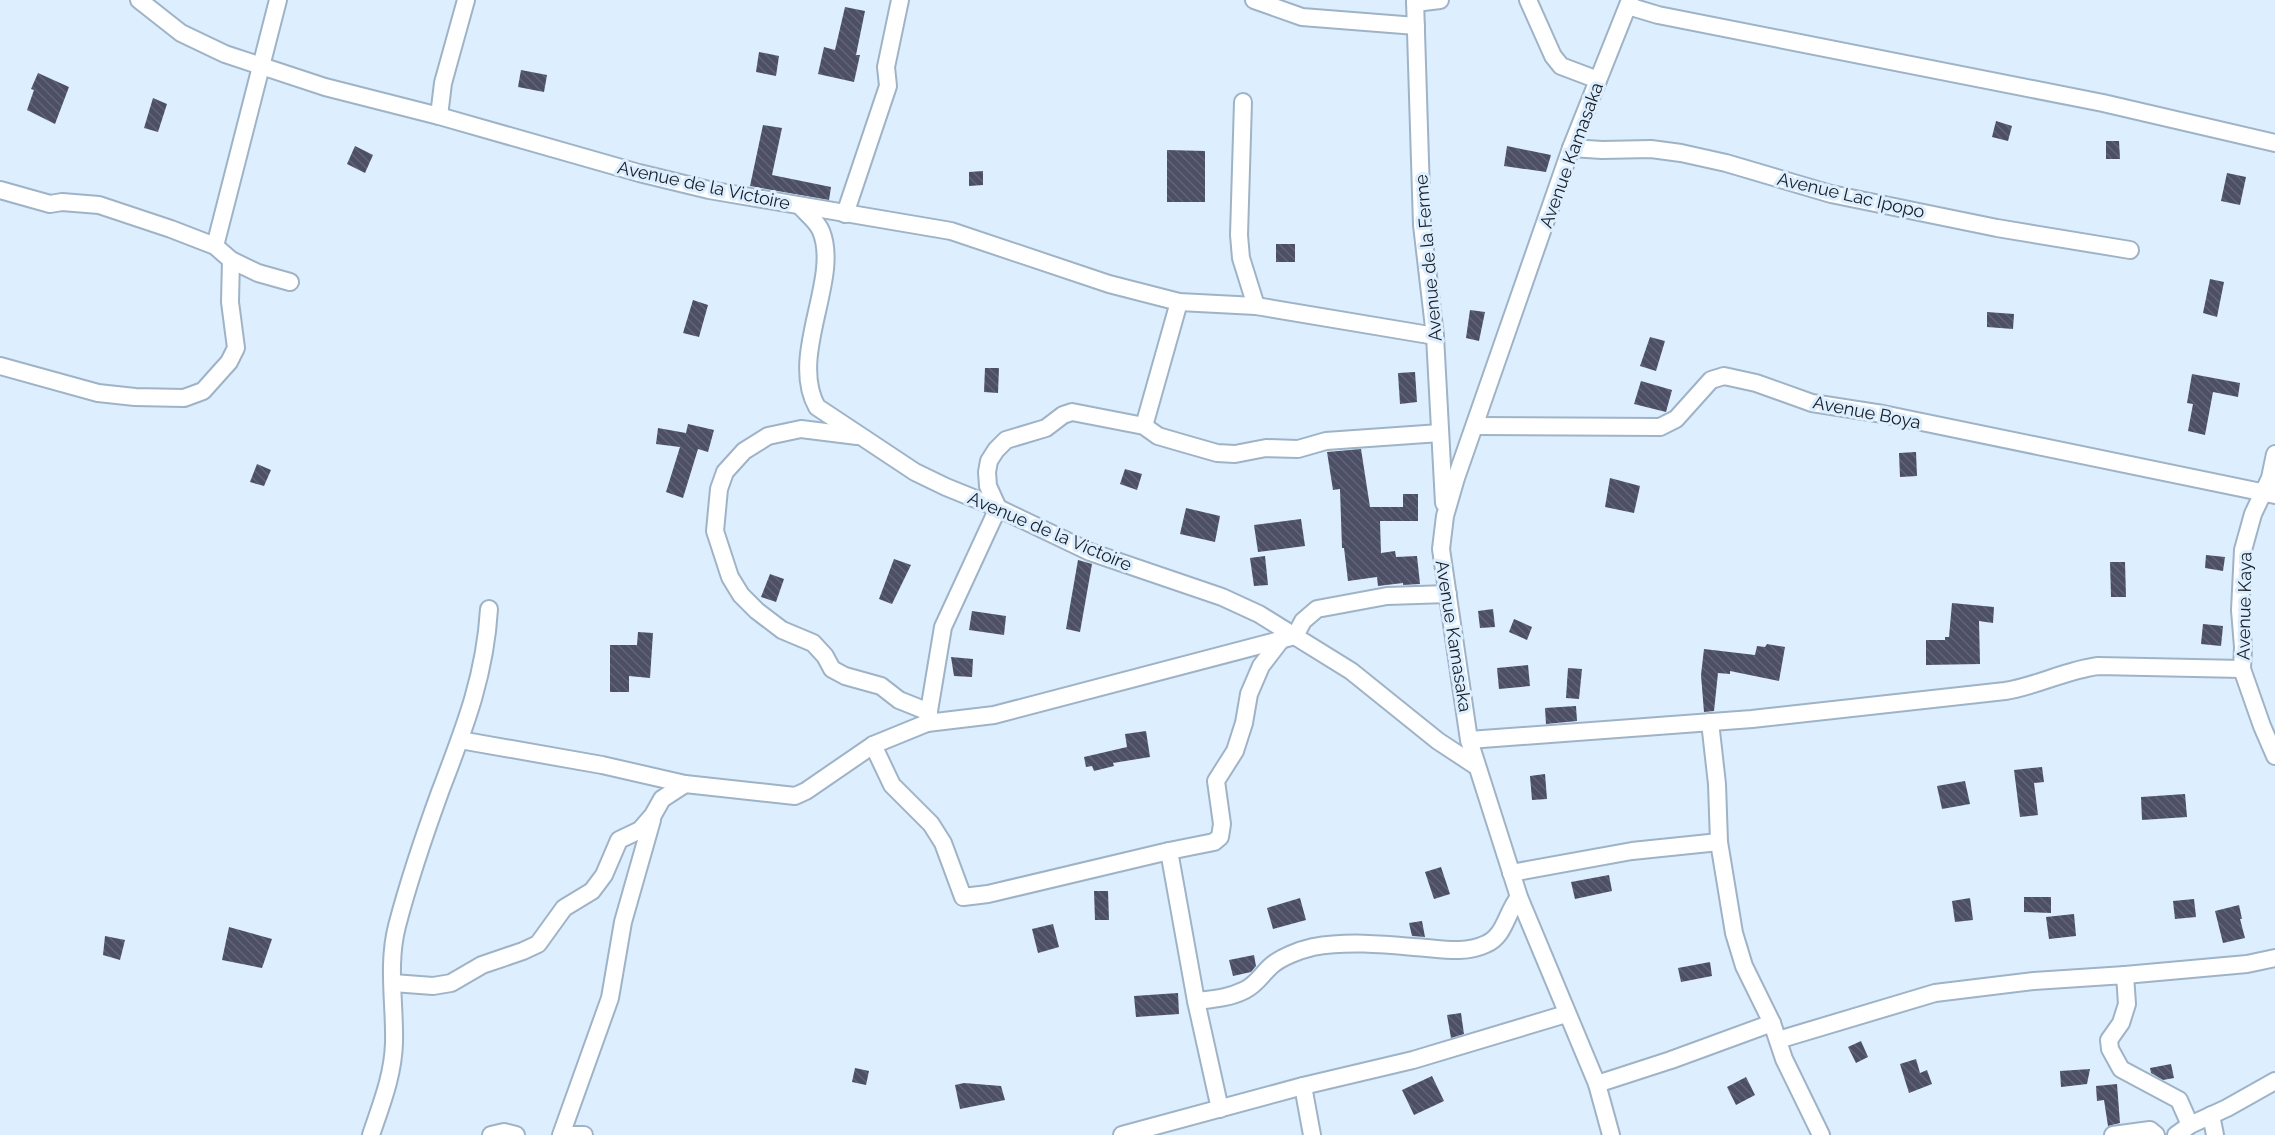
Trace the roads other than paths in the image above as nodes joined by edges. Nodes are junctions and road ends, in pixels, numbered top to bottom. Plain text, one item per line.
1 (140, 0) edge
2 (278, 0) edge
3 (466, 0) edge
4 (900, 0) edge
5 (1254, 0) edge
6 (1440, 0) edge
7 (1528, 0) edge
8 (1415, 2) edge
9 (1629, 3) edge
10 (1416, 26) junction
11 (262, 65) junction
12 (1598, 80) junction
13 (1243, 102) dead end
14 (439, 116) junction
15 (2275, 143) edge
16 (1571, 148) junction
17 (0, 190) edge
18 (800, 206) junction
19 (845, 214) junction
20 (215, 246) junction
21 (2130, 250) dead end
22 (231, 260) junction
23 (290, 282) dead end
24 (1179, 302) junction
25 (1256, 306) junction
26 (1435, 336) junction
27 (0, 366) edge
28 (1144, 426) junction
29 (1476, 426) junction
30 (1440, 433) junction
31 (861, 437) junction
32 (2275, 454) edge
33 (2269, 494) edge
34 (998, 508) junction
35 (1445, 516) junction
36 (1448, 594) junction
37 (489, 609) dead end
38 (1288, 638) junction
39 (2242, 669) junction
40 (928, 717) junction
41 (1710, 722) junction
42 (2268, 724) edge
43 (460, 740) junction
44 (1469, 740) junction
45 (873, 745) junction
46 (2275, 756) edge
47 (1476, 766) junction
48 (685, 784) junction
49 (653, 815) junction
50 (1719, 842) junction
51 (1169, 851) junction
52 (1511, 873) junction
53 (1519, 897) junction
54 (2275, 958) edge
55 (2125, 975) junction
56 (393, 983) junction
57 (1196, 1001) junction
58 (1566, 1014) junction
59 (1772, 1023) junction
60 (1778, 1040) junction
61 (2275, 1081) edge
62 (1597, 1084) junction
63 (1303, 1086) junction
64 (1220, 1109) junction
65 (2211, 1116) junction
66 (2190, 1125) junction
67 (371, 1135) edge
68 (492, 1135) edge
69 (516, 1135) edge
70 (561, 1135) edge
71 (570, 1135) edge
72 (584, 1135) edge
73 (1122, 1135) edge
74 (1312, 1135) edge
75 (1611, 1135) edge
76 (1821, 1135) edge
77 (2114, 1135) edge
78 (2156, 1135) edge
79 (2176, 1135) edge
80 (2215, 1135) edge

1 - 11 street, Avenue de la Victoire
2 - 11 street
3 - 14 street
4 - 19 street
5 - 10 street
6 - 8 street
7 - 12 street
8 - 10 street, Avenue de la Ferme
9 - 12 street, Avenue Kamasaka
9 - 15 street
10 - 26 street, Avenue de la Ferme
11 - 14 street, Avenue de la Victoire
11 - 20 street
12 - 16 street, Avenue Kamasaka
13 - 25 street
14 - 18 street, Avenue de la Victoire
16 - 21 street, Avenue Lac Ipopo
16 - 29 street, Avenue Kamasaka
17 - 20 street
18 - 19 street
18 - 31 street, Avenue de la Victoire
19 - 24 street
20 - 22 street
22 - 23 street
22 - 27 street
24 - 25 street
24 - 28 street
25 - 26 street
26 - 30 street, Avenue de la Ferme
28 - 30 street
28 - 34 street
29 - 33 street, Avenue Boya
29 - 35 street, Avenue Kamasaka
30 - 35 street, Avenue de la Ferme
31 - 34 street, Avenue de la Victoire
31 - 40 street
32 - 33 street, Avenue Kaya
33 - 39 street, Avenue Kaya
34 - 38 street, Avenue de la Victoire
34 - 40 street
35 - 36 street, Avenue Kamasaka
36 - 38 street
36 - 44 street, Avenue Kamasaka
37 - 43 street
38 - 40 street
38 - 47 street, Avenue de la Victoire
38 - 51 street
39 - 41 street
39 - 42 street, Avenue Kaya
40 - 45 street
41 - 44 street
41 - 50 street
42 - 46 street, Avenue Kaya
43 - 48 street
43 - 56 street
44 - 47 street, Avenue Kamasaka
45 - 48 street
45 - 51 street
47 - 52 street, Avenue Kamasaka
48 - 49 street
49 - 56 street
49 - 70 street
50 - 52 street
50 - 59 street
51 - 57 street
52 - 53 street, Avenue Kamasaka
53 - 57 street
53 - 58 street, Avenue Kamasaka
54 - 55 street
55 - 60 street
55 - 66 street
56 - 67 street
57 - 64 street
58 - 62 street, Avenue Kamasaka
58 - 63 street
59 - 60 street
59 - 62 street
60 - 76 street
61 - 65 street
62 - 75 street, Avenue Kamasaka
63 - 64 street
63 - 74 street
64 - 73 street
65 - 66 street
65 - 80 street
66 - 79 street
68 - 69 street
71 - 72 street
77 - 78 street

